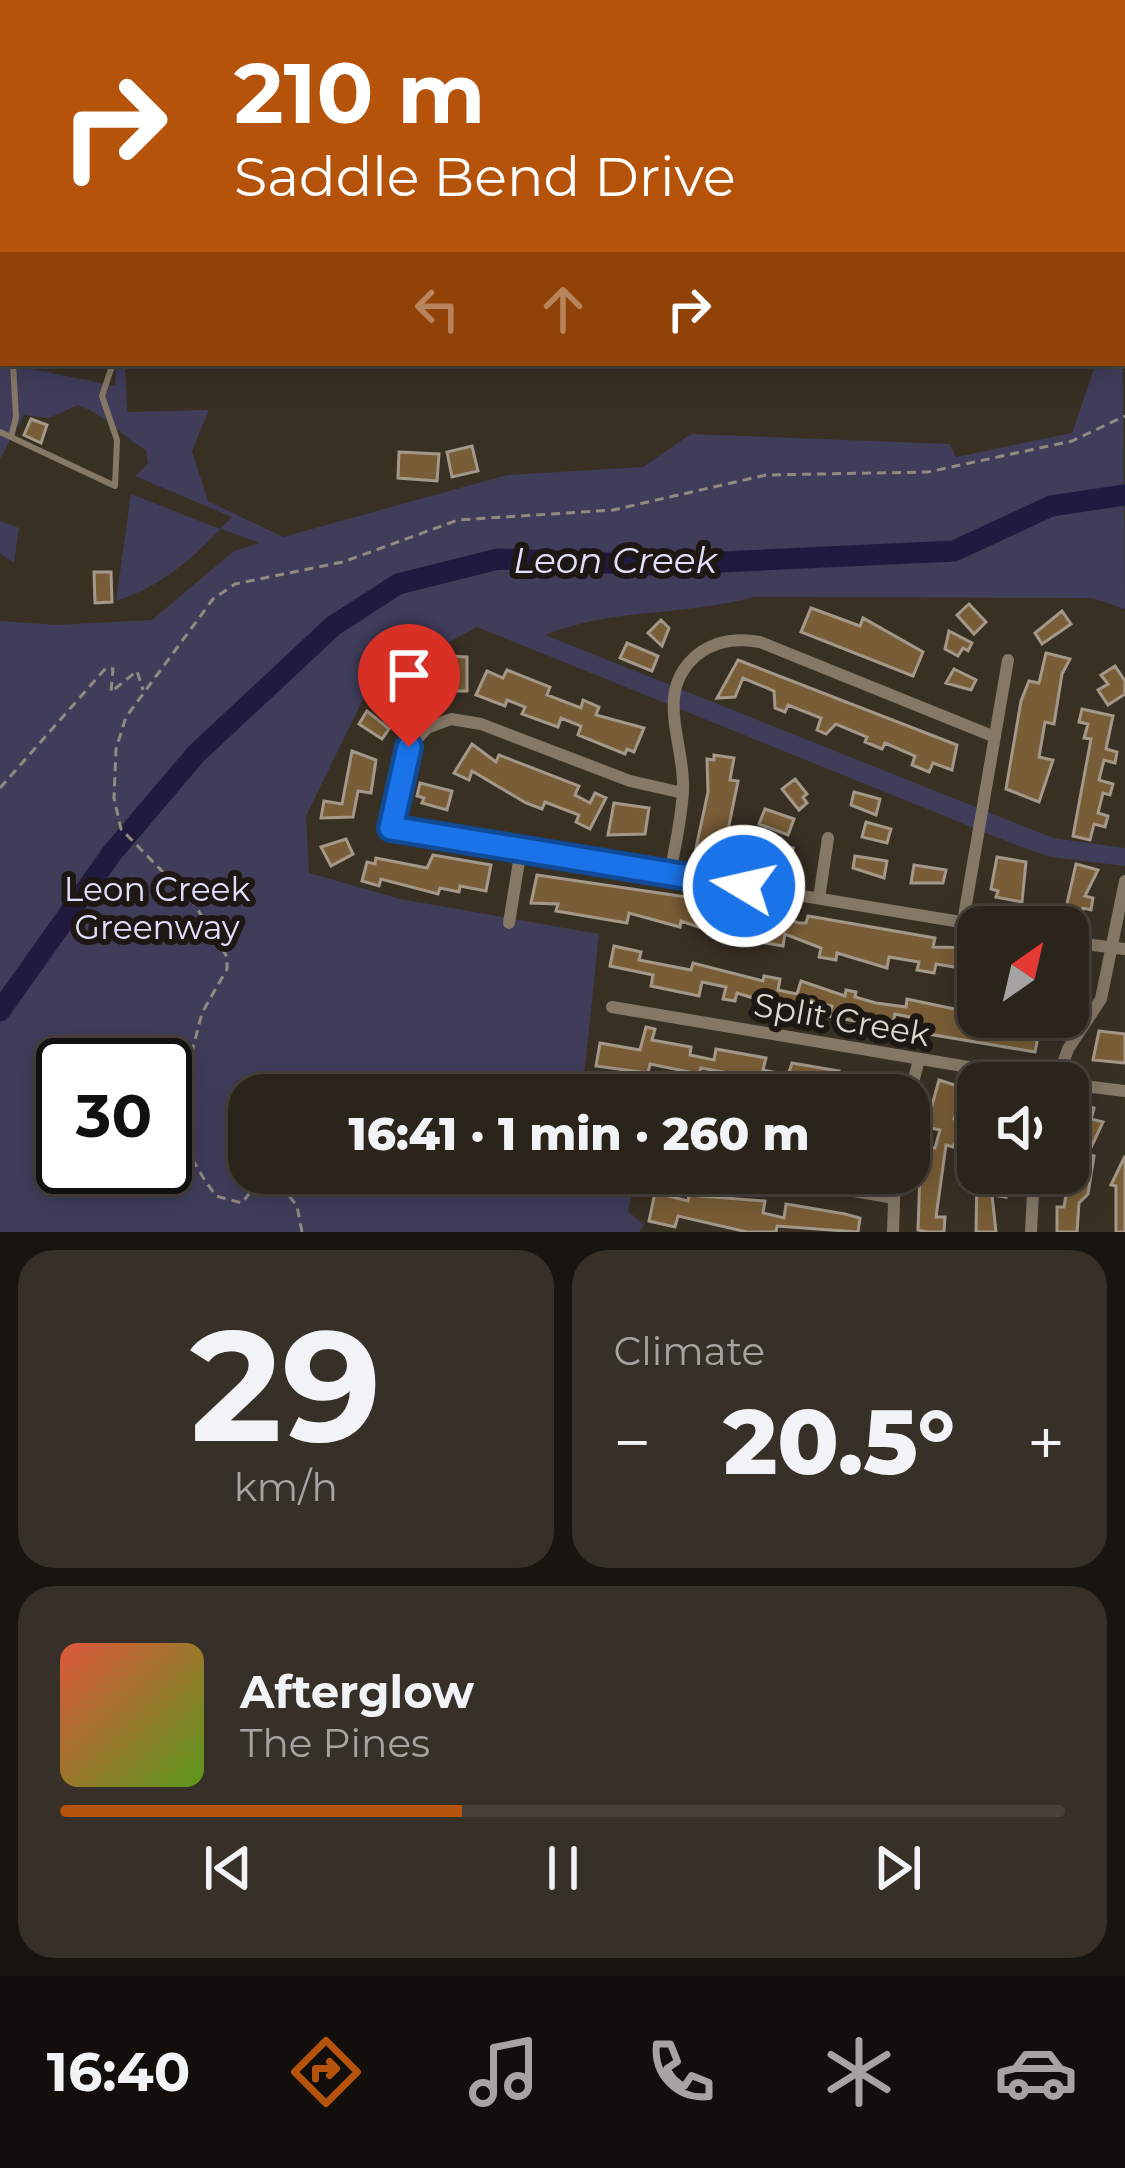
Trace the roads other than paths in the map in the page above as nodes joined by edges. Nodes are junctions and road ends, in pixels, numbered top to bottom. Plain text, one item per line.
1 (13, 366) edge
2 (112, 366) edge
3 (0, 432) edge
4 (11, 437) junction
5 (1008, 660) dead end
6 (995, 737) junction
7 (683, 793) junction
8 (828, 838) dead end
9 (521, 849) junction
10 (670, 874) junction
11 (1125, 881) edge
12 (819, 898) junction
13 (966, 906) edge
14 (957, 921) edge
15 (509, 923) dead end
16 (1089, 944) edge
17 (1119, 948) edge
18 (612, 1007) dead end
19 (920, 1060) junction
20 (1066, 1062) edge
21 (957, 1066) edge
22 (916, 1074) edge
23 (1089, 1086) edge
24 (1125, 1091) edge
25 (871, 1194) edge
26 (894, 1194) edge
27 (1033, 1194) edge
28 (894, 1198) junction
29 (893, 1232) edge
30 (1031, 1232) edge

1 - 4 lane
2 - 4 lane
3 - 4 lane
5 - 6 street
6 - 7 street
6 - 13 street
7 - 9 street
7 - 10 street
8 - 12 street
9 - 10 street
9 - 15 street
10 - 12 street
11 - 17 street
12 - 14 street
16 - 17 street
17 - 20 street
18 - 19 street, Split Creek
19 - 21 street, Split Creek
19 - 22 street
23 - 24 street, Split Creek
25 - 28 street
26 - 28 street
27 - 30 street
28 - 29 street

